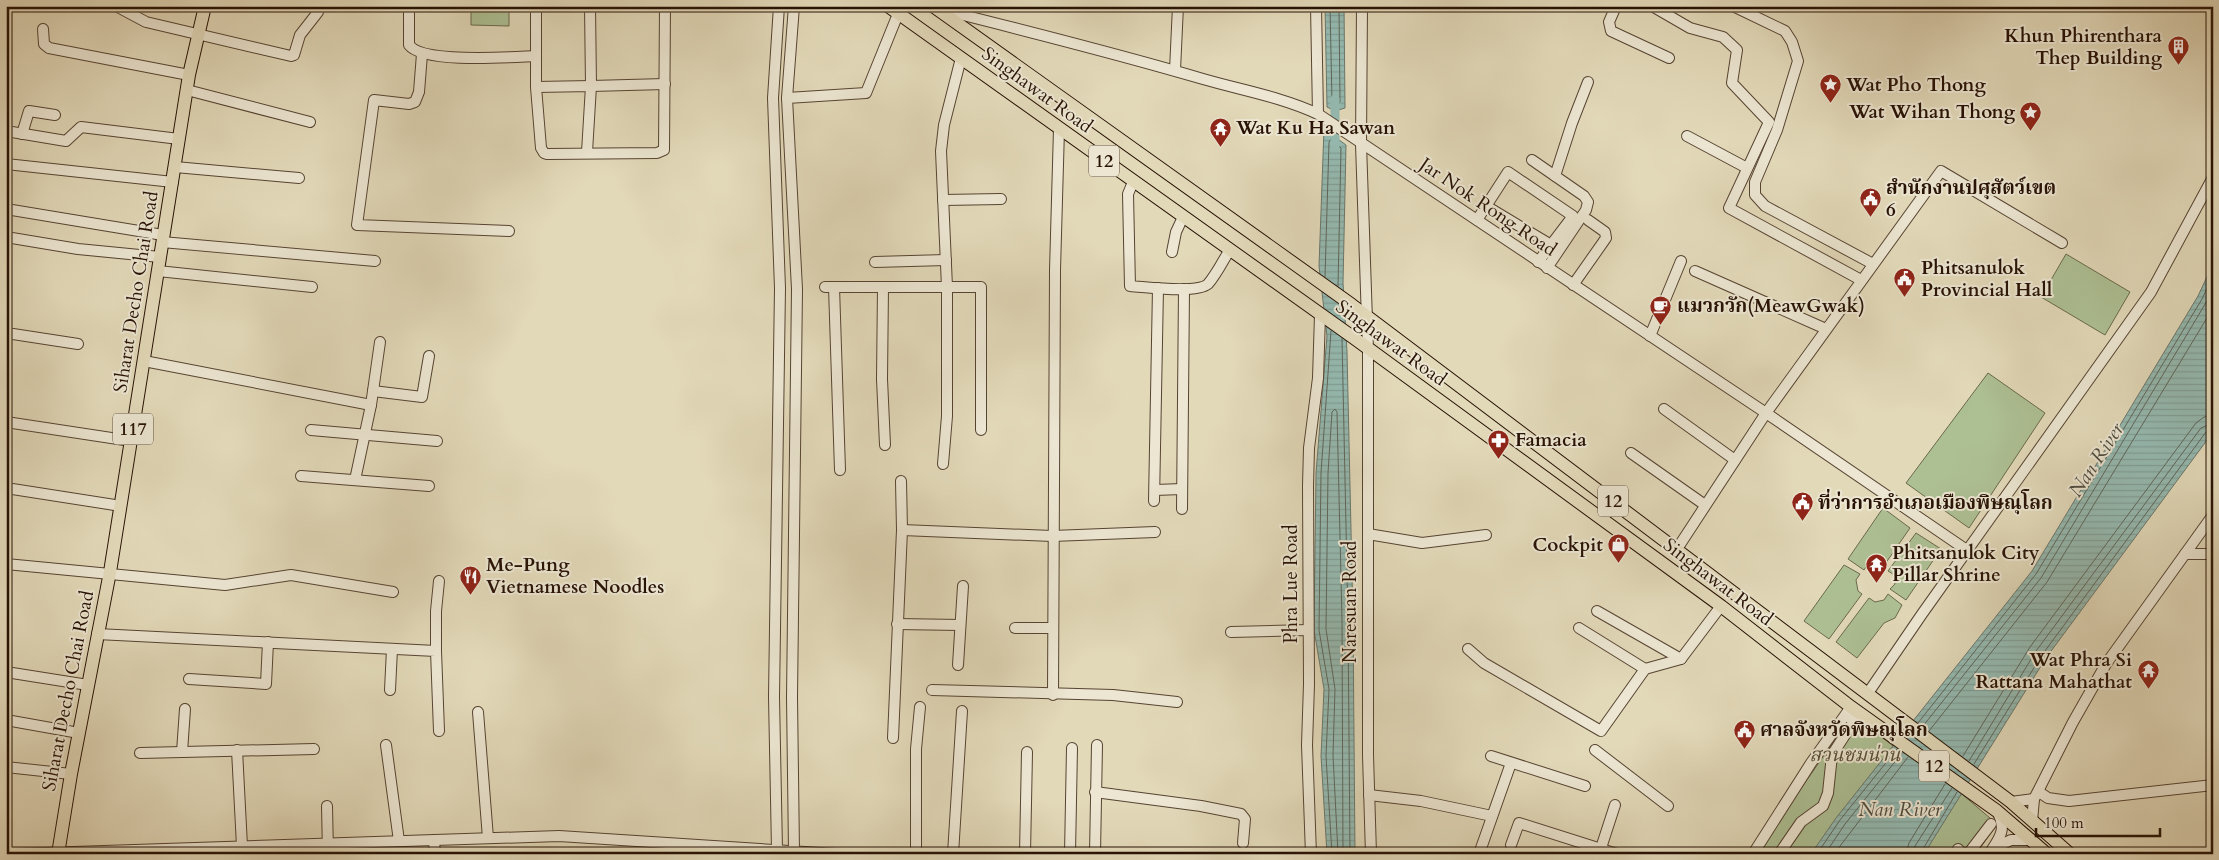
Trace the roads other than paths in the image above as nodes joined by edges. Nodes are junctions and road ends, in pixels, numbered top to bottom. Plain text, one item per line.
1 (116, 6) edge
2 (205, 6) edge
3 (409, 6) edge
4 (536, 6) edge
5 (590, 6) edge
6 (665, 6) edge
7 (779, 6) edge
8 (794, 6) edge
9 (1178, 6) edge
10 (1316, 6) edge
11 (1362, 6) edge
12 (1616, 6) edge
13 (1652, 6) edge
14 (1733, 6) edge
15 (934, 7) edge
16 (893, 10) edge
17 (1666, 10) edge
18 (318, 12) dead end
19 (43, 29) dead end
20 (198, 34) junction
21 (422, 54) junction
22 (536, 56) junction
23 (960, 58) junction
24 (1669, 58) dead end
25 (1175, 70) junction
26 (189, 74) junction
27 (1588, 82) dead end
28 (665, 84) junction
29 (590, 86) junction
30 (536, 87) junction
31 (187, 90) junction
32 (787, 98) junction
33 (1318, 114) junction
34 (55, 115) dead end
35 (310, 122) dead end
36 (1059, 129) junction
37 (6, 131) edge
38 (22, 134) junction
39 (1687, 136) dead end
40 (179, 139) junction
41 (1361, 144) junction
42 (587, 152) junction
43 (1532, 160) dead end
44 (6, 164) edge
45 (175, 167) junction
46 (1747, 168) junction
47 (1556, 176) junction
48 (2213, 177) edge
49 (299, 178) dead end
50 (173, 182) junction
51 (1133, 182) junction
52 (1001, 199) dead end
53 (943, 200) junction
54 (1486, 206) junction
55 (6, 209) edge
56 (1183, 217) junction
57 (1477, 220) junction
58 (1588, 220) dead end
59 (509, 231) dead end
60 (6, 237) edge
61 (163, 238) junction
62 (2062, 243) dead end
63 (1551, 245) junction
64 (1229, 251) junction
65 (1172, 252) dead end
66 (160, 257) junction
67 (946, 260) junction
68 (375, 261) dead end
69 (1681, 261) dead end
70 (875, 262) dead end
71 (1873, 264) junction
72 (1543, 265) junction
73 (158, 271) junction
74 (1695, 271) dead end
75 (1862, 280) junction
76 (1573, 285) junction
77 (312, 287) dead end
78 (884, 287) junction
79 (947, 287) junction
80 (1158, 288) junction
81 (1184, 289) junction
82 (1320, 315) junction
83 (1365, 315) junction
84 (1826, 329) junction
85 (7, 335) edge
86 (1650, 336) junction
87 (380, 342) dead end
88 (78, 344) dead end
89 (1368, 350) junction
90 (429, 356) dead end
91 (144, 361) junction
92 (373, 391) junction
93 (371, 404) junction
94 (1664, 409) dead end
95 (1766, 413) junction
96 (6, 422) edge
97 (311, 430) dead end
98 (981, 430) dead end
99 (364, 436) junction
100 (131, 441) junction
101 (437, 442) dead end
102 (885, 445) dead end
103 (1630, 453) dead end
104 (1735, 460) junction
105 (943, 464) dead end
106 (840, 470) dead end
107 (301, 476) dead end
108 (355, 480) junction
109 (901, 481) dead end
110 (429, 486) dead end
111 (6, 488) edge
112 (1182, 489) junction
113 (1155, 490) junction
114 (1154, 501) dead end
115 (1706, 505) junction
116 (120, 506) junction
117 (1182, 509) dead end
118 (2213, 515) edge
119 (902, 530) junction
120 (1155, 532) dead end
121 (1368, 534) junction
122 (1486, 535) dead end
123 (1052, 536) junction
124 (1677, 549) junction
125 (1968, 551) junction
126 (2185, 554) junction
127 (2213, 554) edge
128 (6, 564) edge
129 (1665, 566) junction
130 (110, 572) junction
131 (439, 581) dead end
132 (963, 586) dead end
133 (393, 592) dead end
134 (1720, 606) junction
135 (1597, 611) dead end
136 (897, 624) junction
137 (960, 625) junction
138 (1015, 628) dead end
139 (1053, 628) junction
140 (1579, 628) dead end
141 (1308, 630) junction
142 (1231, 632) dead end
143 (97, 634) junction
144 (268, 642) junction
145 (392, 649) junction
146 (1468, 649) dead end
147 (436, 651) junction
148 (1681, 659) junction
149 (958, 665) dead end
150 (1645, 669) junction
151 (6, 672) edge
152 (189, 679) dead end
153 (88, 685) junction
154 (390, 690) dead end
155 (932, 690) dead end
156 (1053, 695) junction
157 (1871, 696) junction
158 (1177, 702) dead end
159 (920, 707) dead end
160 (185, 709) dead end
161 (962, 711) dead end
162 (1849, 711) junction
163 (478, 712) dead end
164 (6, 720) edge
165 (439, 730) dead end
166 (79, 733) junction
167 (893, 738) dead end
168 (386, 745) dead end
169 (1097, 745) dead end
170 (1072, 748) dead end
171 (314, 749) dead end
172 (237, 750) junction
173 (1595, 750) dead end
174 (182, 752) junction
175 (1027, 752) dead end
176 (140, 753) dead end
177 (1491, 756) dead end
178 (1511, 763) junction
179 (6, 767) edge
180 (71, 774) junction
181 (2213, 785) edge
182 (1585, 786) dead end
183 (1095, 792) junction
184 (1369, 794) junction
185 (2036, 796) junction
186 (2011, 802) junction
187 (1616, 805) dead end
188 (327, 806) dead end
189 (1668, 806) dead end
190 (1492, 816) junction
191 (2000, 816) junction
192 (2032, 821) junction
193 (1991, 824) dead end
194 (488, 838) junction
195 (434, 840) junction
196 (2031, 840) junction
197 (399, 841) junction
198 (1244, 843) dead end
199 (1511, 845) dead end
200 (242, 846) junction
201 (1601, 848) junction
202 (328, 849) edge
203 (715, 850) edge
204 (777, 850) junction
205 (794, 851) junction
206 (1991, 851) edge
207 (58, 852) edge
208 (816, 853) edge
209 (12, 854) edge
210 (434, 854) edge
211 (836, 854) edge
212 (916, 854) edge
213 (953, 854) edge
214 (1025, 854) edge
215 (1070, 854) edge
216 (1095, 854) edge
217 (1311, 854) edge
218 (1371, 854) edge
219 (1479, 854) edge
220 (1617, 854) edge
221 (1752, 854) edge
222 (1779, 854) edge
223 (1955, 854) edge
224 (1963, 854) edge
225 (1968, 854) edge
226 (2047, 854) edge
227 (2070, 854) edge

1 - 20 street
2 - 20 main road, Siharat Decho Chai Road / 117
3 - 21 street
4 - 22 street
5 - 29 street
6 - 28 street
7 - 204 street
8 - 32 street
9 - 25 street
10 - 33 street
11 - 41 street, Naresuan Road
12 - 24 street
13 - 17 street
14 - 71 street
15 - 25 street, Jar Nok Rong Road
15 - 83 main road, Singhawat Road / 12
16 - 23 main road, Singhawat Road / 12
16 - 32 street
17 - 46 street
18 - 20 street
19 - 26 street
20 - 26 main road, Siharat Decho Chai Road / 117
21 - 22 street
21 - 59 street
22 - 30 street
23 - 36 main road, Singhawat Road / 12
23 - 53 street
25 - 33 street, Jar Nok Rong Road
26 - 31 main road, Siharat Decho Chai Road / 117
27 - 47 street
28 - 29 street
28 - 42 street
29 - 30 street
29 - 42 street
30 - 42 street
31 - 35 street
31 - 40 main road, Siharat Decho Chai Road / 117
32 - 205 street
33 - 41 street, Jar Nok Rong Road
34 - 38 street
36 - 51 main road, Singhawat Road / 12
36 - 123 street
37 - 38 street
38 - 40 street
39 - 46 street
40 - 45 main road, Siharat Decho Chai Road / 117
41 - 57 street, Jar Nok Rong Road
41 - 83 street, Naresuan Road
43 - 47 street
44 - 50 street
45 - 49 street
45 - 50 main road, Siharat Decho Chai Road / 117
46 - 75 street
47 - 72 street
48 - 125 street
50 - 61 main road, Siharat Decho Chai Road / 117
51 - 56 main road, Singhawat Road / 12
51 - 80 street
52 - 53 street
53 - 67 street
54 - 57 street
54 - 63 street
54 - 63 street
55 - 61 street
56 - 64 main road, Singhawat Road / 12
56 - 65 street
57 - 72 street, Jar Nok Rong Road
58 - 76 street
60 - 66 street
61 - 66 main road, Siharat Decho Chai Road / 117
61 - 68 street
62 - 71 street
63 - 72 street
64 - 81 street
64 - 82 main road, Singhawat Road / 12
66 - 73 main road, Siharat Decho Chai Road / 117
67 - 70 street
67 - 79 street
69 - 86 street
71 - 75 street
72 - 76 street, Jar Nok Rong Road
73 - 77 street
73 - 91 main road, Siharat Decho Chai Road / 117
74 - 84 street
75 - 84 street
76 - 86 street, Jar Nok Rong Road
78 - 79 street
78 - 102 street
78 - 106 street
79 - 98 street
79 - 105 street
80 - 81 street
80 - 113 street
81 - 112 street
82 - 89 main road, Singhawat Road / 12
82 - 141 street, Phra Lue Road
83 - 89 street, Naresuan Road
83 - 124 main road, Singhawat Road / 12
84 - 95 street
85 - 88 street
86 - 95 street, Jar Nok Rong Road
87 - 92 street
89 - 121 street, Naresuan Road
89 - 129 main road, Singhawat Road / 12
90 - 92 street
91 - 93 street
91 - 100 main road, Siharat Decho Chai Road / 117
92 - 93 street
93 - 99 street
94 - 104 street
95 - 104 street
95 - 125 street, Jar Nok Rong Road
96 - 100 street
97 - 99 street
99 - 101 street
99 - 108 street
100 - 116 main road, Siharat Decho Chai Road / 117
103 - 115 street
104 - 115 street
107 - 108 street
108 - 110 street
109 - 119 street
111 - 116 street
112 - 113 street
112 - 117 street
113 - 114 street
115 - 124 street
116 - 130 main road, Siharat Decho Chai Road / 117
118 - 126 street
119 - 123 street
119 - 136 street
120 - 123 street
121 - 122 street
121 - 184 street, Naresuan Road
123 - 139 street
124 - 129 main road
124 - 157 main road, Singhawat Road / 12
125 - 157 street
126 - 127 street
126 - 185 street
128 - 130 street
129 - 134 main road, Singhawat Road / 12
130 - 133 street
130 - 143 main road, Siharat Decho Chai Road / 117
131 - 147 street
132 - 137 street
134 - 148 street
134 - 162 main road, Singhawat Road / 12
135 - 148 street
136 - 137 street
136 - 167 street
137 - 149 street
138 - 139 street
139 - 156 street
140 - 150 street
141 - 142 street
141 - 217 street, Phra Lue Road
143 - 144 street
143 - 153 main road, Siharat Decho Chai Road / 117
144 - 145 street
144 - 152 street
145 - 147 street
145 - 154 street
146 - 150 street
147 - 165 street
148 - 150 street
151 - 153 street
153 - 166 main road, Siharat Decho Chai Road / 117
155 - 156 street
156 - 158 street
157 - 186 main road, 12
159 - 212 street
160 - 174 street
161 - 213 street
162 - 191 main road, Singhawat Road / 12
162 - 221 street
162 - 222 street
163 - 194 street
164 - 166 street
166 - 180 main road, Siharat Decho Chai Road / 117
168 - 197 street
169 - 183 street
170 - 215 street
171 - 172 street
172 - 174 street
172 - 200 street
173 - 189 street
174 - 176 street
175 - 214 street
177 - 178 street
178 - 182 street
178 - 190 street
179 - 180 street
180 - 207 main road, Siharat Decho Chai Road / 117
181 - 185 street
183 - 198 street
183 - 216 street
184 - 190 street
184 - 218 street, Naresuan Road
185 - 186 street
185 - 192 street
186 - 192 main road, 12
187 - 201 street
188 - 202 street
190 - 219 street
191 - 196 main road, 12
191 - 206 street
192 - 227 main road, 12
193 - 225 street
194 - 195 street
194 - 203 street
195 - 197 street
195 - 210 street
196 - 206 street
196 - 226 main road, 12
197 - 202 street
199 - 201 street
200 - 202 street
200 - 207 street
201 - 220 street
203 - 204 street
204 - 205 street
205 - 208 street
207 - 209 street
208 - 211 street
223 - 224 street

